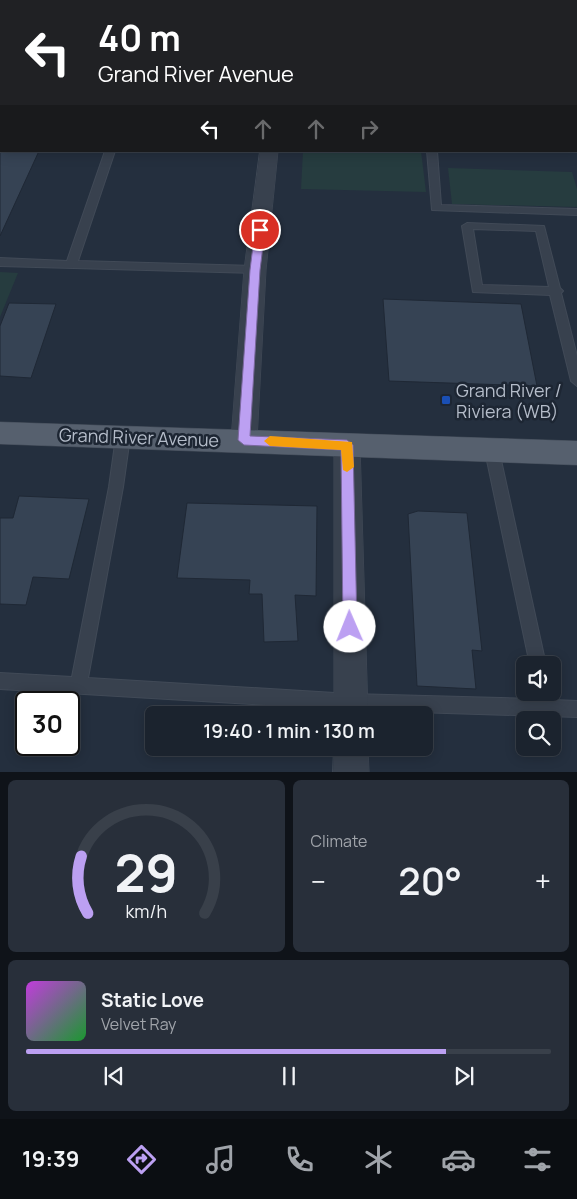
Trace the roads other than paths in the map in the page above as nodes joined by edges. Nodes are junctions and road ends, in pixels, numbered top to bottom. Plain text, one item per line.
1 (110, 152) edge
2 (270, 152) edge
3 (432, 152) edge
4 (577, 212) edge
5 (0, 262) edge
6 (71, 264) junction
7 (255, 270) junction
8 (557, 291) junction
9 (577, 381) edge
10 (0, 433) edge
11 (123, 437) junction
12 (244, 440) junction
13 (347, 445) junction
14 (492, 451) junction
15 (577, 454) edge
16 (536, 656) edge
17 (0, 680) edge
18 (78, 685) junction
19 (521, 701) edge
20 (549, 701) edge
21 (327, 706) edge
22 (351, 706) edge
23 (400, 706) edge
24 (577, 709) edge
25 (351, 756) edge
26 (351, 772) edge

1 - 6 lane
2 - 7 street
3 - 4 lane
5 - 6 lane
6 - 7 lane
7 - 12 street
8 - 8 lane
8 - 9 lane
10 - 11 main road, Grand River Avenue
11 - 12 main road, Grand River Avenue
11 - 18 lane
12 - 13 main road, Grand River Avenue
13 - 14 main road, Grand River Avenue
13 - 22 street
14 - 15 main road, Grand River Avenue
14 - 16 lane
17 - 18 lane
18 - 21 lane
19 - 23 lane
20 - 24 lane
25 - 26 street

